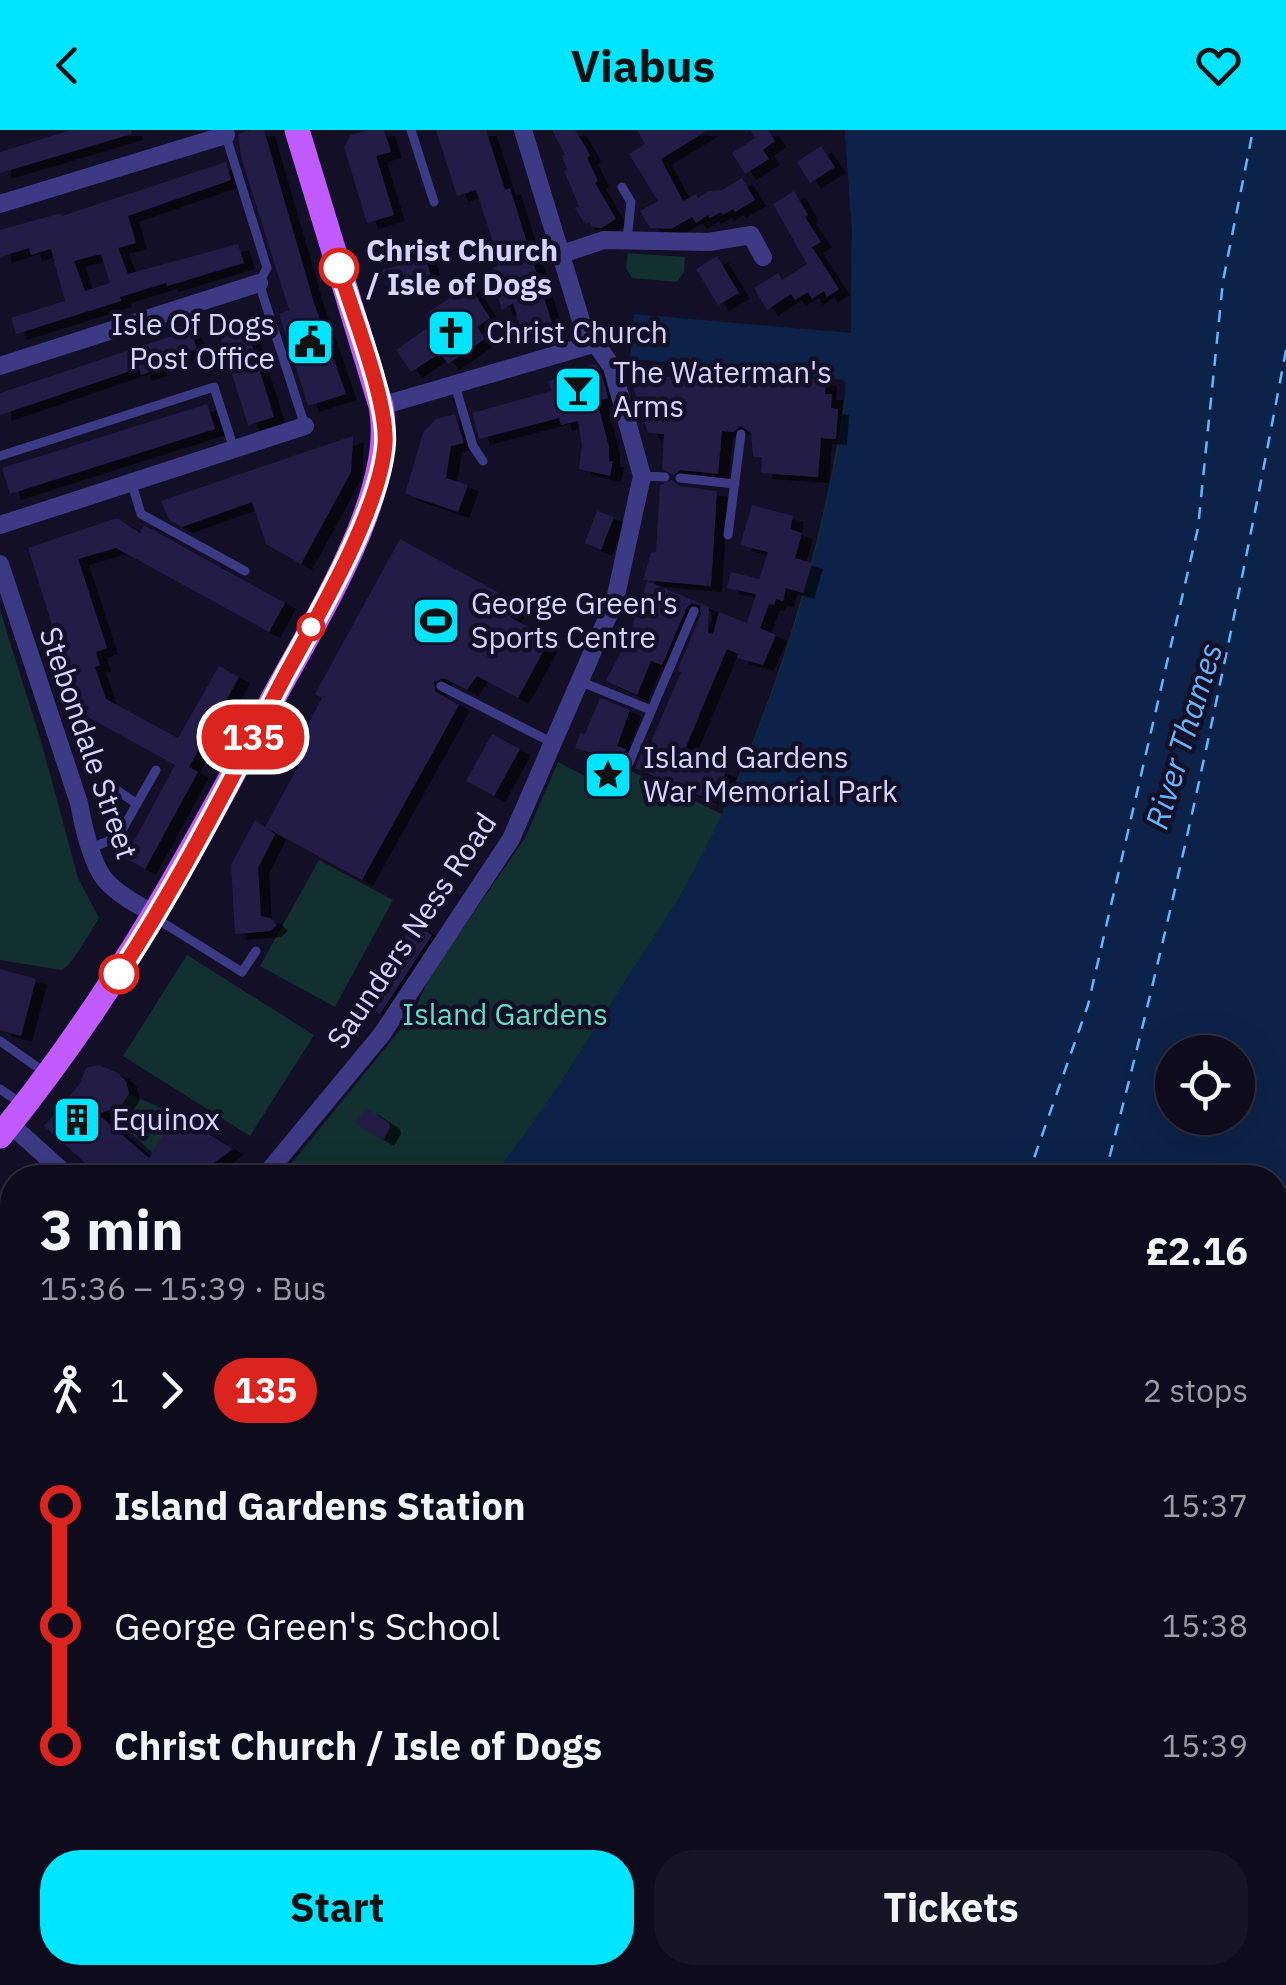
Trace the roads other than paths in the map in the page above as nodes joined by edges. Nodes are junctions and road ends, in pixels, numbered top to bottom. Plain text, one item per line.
1 (297, 130) edge
2 (411, 130) edge
3 (523, 130) edge
4 (225, 132) edge
5 (622, 187) dead end
6 (434, 202) dead end
7 (0, 204) edge
8 (628, 240) junction
9 (562, 254) junction
10 (763, 257) dead end
11 (260, 284) junction
12 (596, 343) junction
13 (0, 366) edge
14 (455, 384) junction
15 (381, 406) junction
16 (305, 426) joint
17 (741, 434) dead end
18 (234, 450) junction
19 (0, 456) edge
20 (484, 461) dead end
21 (642, 476) junction
22 (664, 477) dead end
23 (680, 478) dead end
24 (132, 484) junction
25 (735, 484) junction
26 (0, 525) edge
27 (728, 535) dead end
28 (0, 564) edge
29 (245, 571) dead end
30 (694, 611) dead end
31 (579, 681) junction
32 (441, 686) dead end
33 (651, 710) junction
34 (551, 742) junction
35 (628, 764) dead end
36 (156, 770) dead end
37 (108, 784) dead end
38 (137, 804) junction
39 (92, 848) junction
40 (155, 916) junction
41 (256, 951) dead end
42 (0, 1041) edge
43 (48, 1075) junction
44 (0, 1088) edge
45 (12, 1122) edge
46 (57, 1165) edge
47 (273, 1165) edge

1 - 15 main road
2 - 6 lane
3 - 9 street, Saunders Ness Road
4 - 7 street
4 - 11 lane
5 - 8 lane
8 - 9 street
8 - 10 street
9 - 12 street, Saunders Ness Road
11 - 13 street
11 - 16 lane
12 - 14 street
12 - 21 street, Saunders Ness Road
14 - 15 street
14 - 20 lane
15 - 40 main road
16 - 18 street
17 - 25 lane
18 - 19 lane
18 - 24 street
21 - 22 lane
21 - 31 street, Saunders Ness Road
23 - 25 lane
24 - 26 street
24 - 29 lane
25 - 27 lane
28 - 39 street, Stebondale Street
30 - 33 lane
31 - 33 lane
31 - 34 street, Saunders Ness Road
32 - 34 lane
33 - 35 lane
34 - 47 street, Saunders Ness Road
36 - 38 lane
37 - 38 lane
38 - 39 lane
39 - 40 street, Stebondale Street
40 - 41 lane
40 - 43 main road
42 - 43 lane
43 - 45 main road
44 - 45 lane
45 - 46 street

